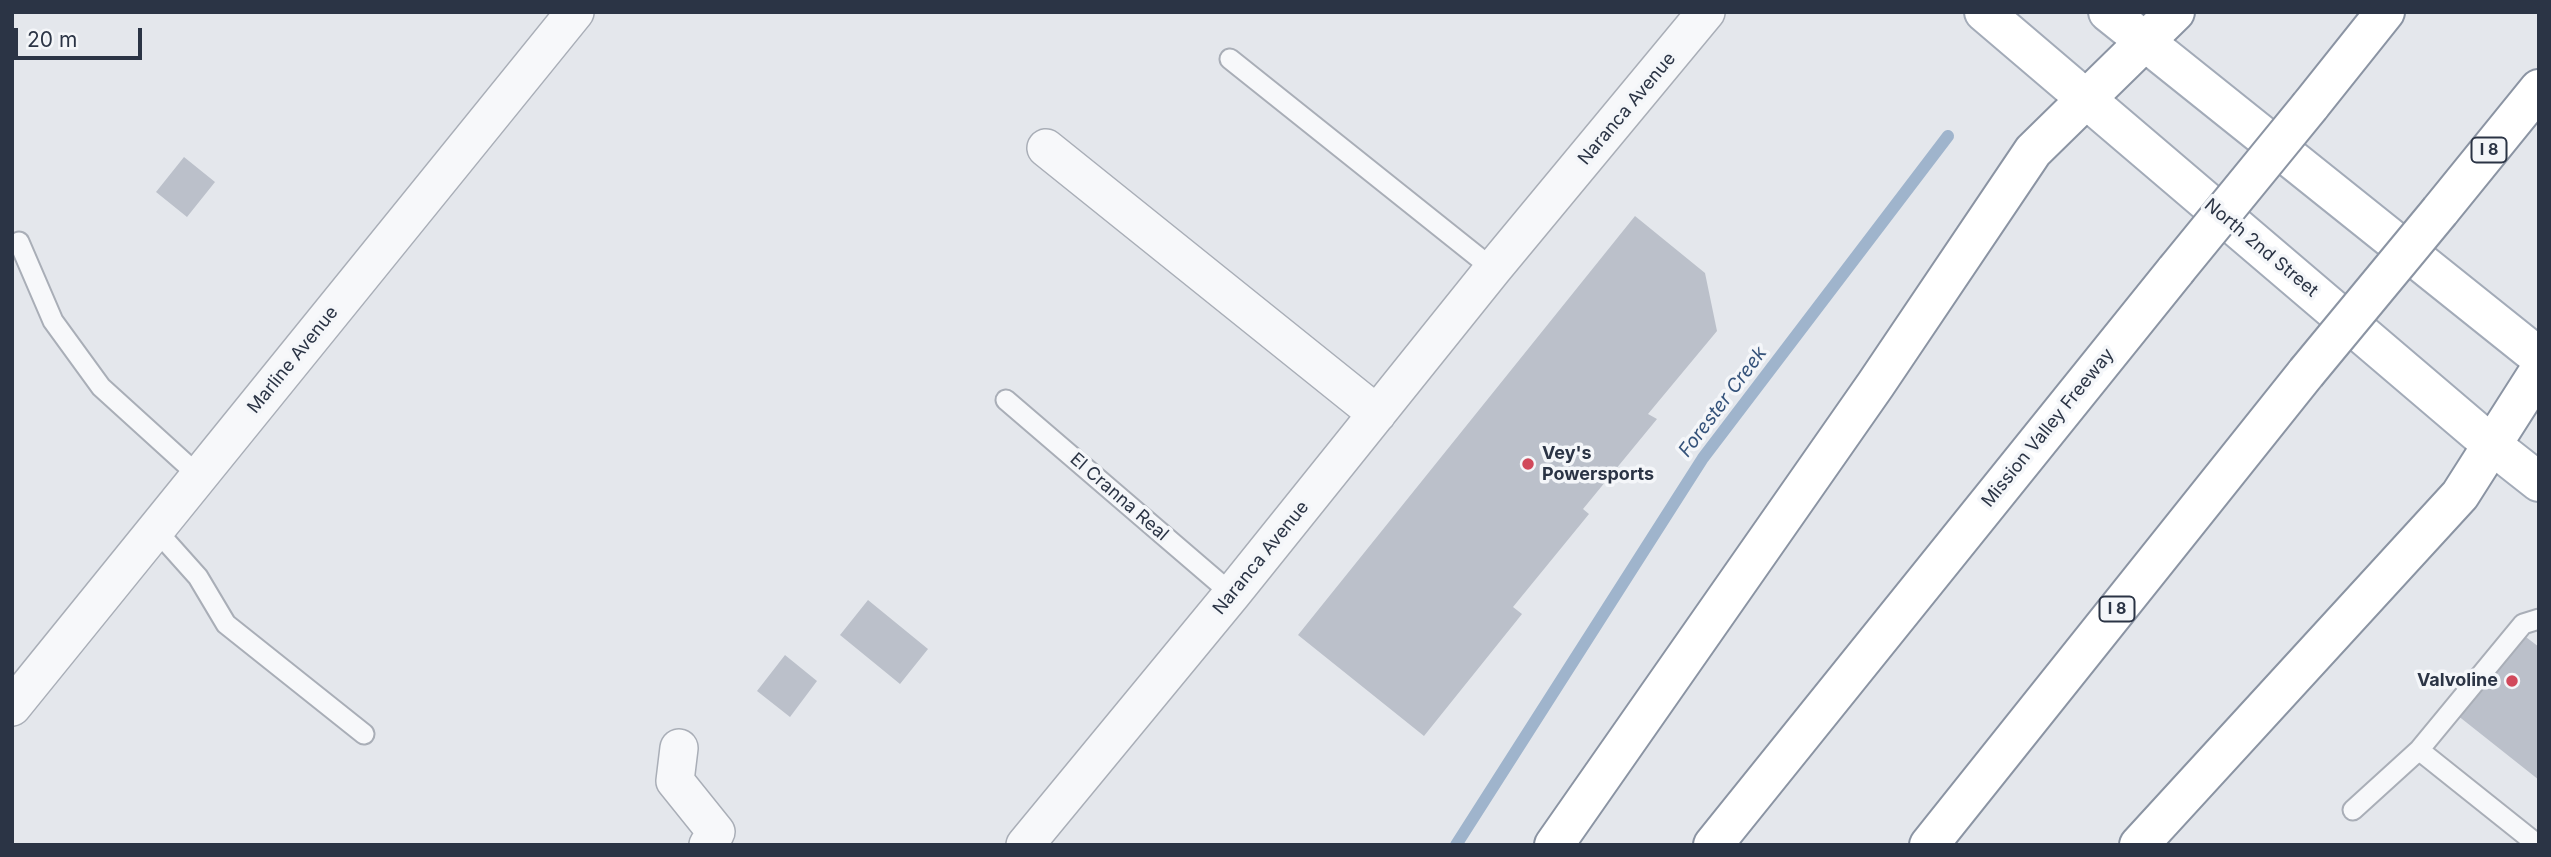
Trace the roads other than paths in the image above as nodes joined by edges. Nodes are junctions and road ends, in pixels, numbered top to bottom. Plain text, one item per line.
1 (575, 12) edge
2 (1706, 12) edge
3 (1984, 12) edge
4 (2108, 12) edge
5 (2175, 12) edge
6 (2385, 12) edge
7 (2143, 43) junction
8 (1230, 59) dead end
9 (2539, 89) edge
10 (2086, 99) junction
11 (1046, 148) dead end
12 (19, 242) dead end
13 (1493, 269) junction
14 (2539, 357) edge
15 (2539, 371) edge
16 (1006, 400) dead end
17 (1377, 414) junction
18 (2492, 445) junction
19 (199, 476) junction
20 (2539, 482) edge
21 (156, 530) junction
22 (1232, 594) junction
23 (2539, 619) edge
24 (12, 707) edge
25 (365, 734) dead end
26 (679, 748) dead end
27 (2419, 750) junction
28 (2353, 810) dead end
29 (708, 845) edge
30 (1024, 845) edge
31 (1553, 845) edge
32 (1713, 845) edge
33 (1928, 845) edge
34 (2139, 845) edge
35 (2538, 845) edge

1 - 19 street, Marline Avenue
2 - 13 street, Naranca Avenue
3 - 10 main road, North 2nd Street
4 - 7 main road
5 - 7 main road
6 - 32 main road, Mission Valley Freeway, bridge
7 - 10 main road
7 - 14 main road
8 - 13 lane
9 - 33 main road, I 8, bridge
10 - 18 main road, North 2nd Street
10 - 31 main road
11 - 17 street
12 - 19 lane
13 - 17 street, Naranca Avenue
15 - 18 main road
16 - 22 lane, El Cranna Real
17 - 22 street, Naranca Avenue
18 - 20 main road, North 2nd Street
18 - 34 main road
19 - 21 street, Marline Avenue
21 - 24 street, Marline Avenue
21 - 25 lane
22 - 30 street, Naranca Avenue
23 - 27 lane
26 - 29 street
27 - 28 lane
27 - 35 lane

